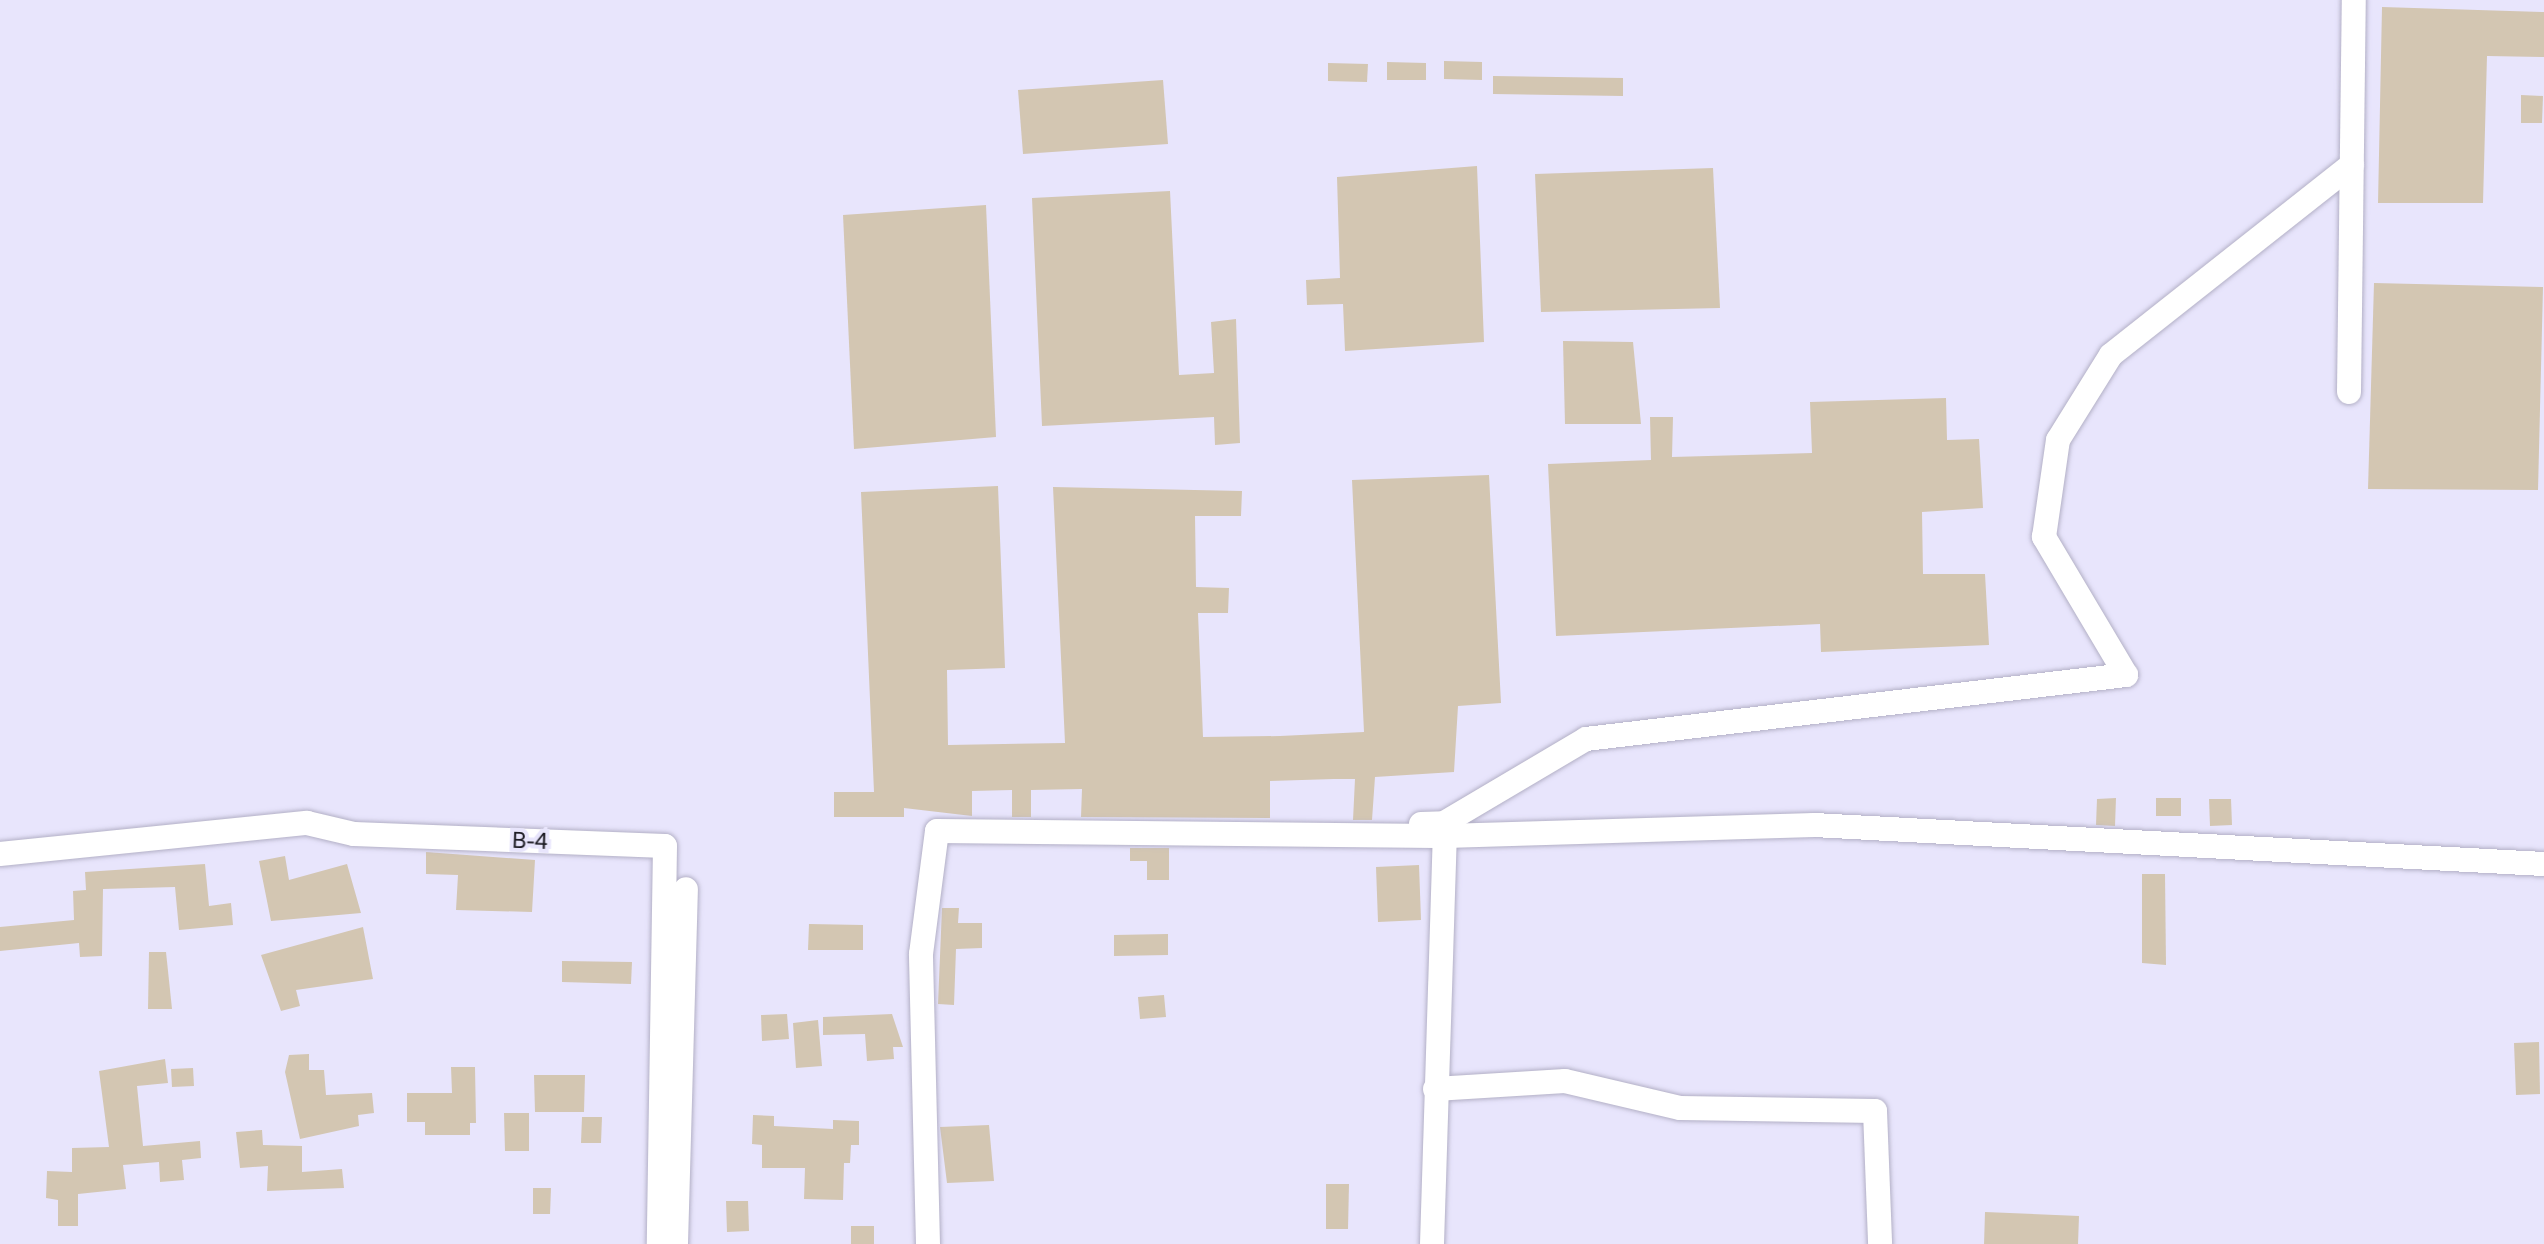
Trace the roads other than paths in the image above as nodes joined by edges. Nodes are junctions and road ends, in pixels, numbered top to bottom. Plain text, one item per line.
1 (2354, 0) edge
2 (2352, 165) junction
3 (2349, 392) dead end
4 (1228, 830) junction
5 (1445, 836) junction
6 (0, 854) edge
7 (2544, 864) edge
8 (686, 889) dead end
9 (1435, 1089) junction
10 (659, 1244) edge
11 (676, 1244) edge
12 (928, 1244) edge
13 (1432, 1244) edge
14 (1880, 1244) edge

1 - 2 street
2 - 3 street
2 - 4 street
4 - 5 street
4 - 12 street
5 - 7 street
5 - 9 street
6 - 10 street, B-4
8 - 11 street
9 - 13 street
9 - 14 street

